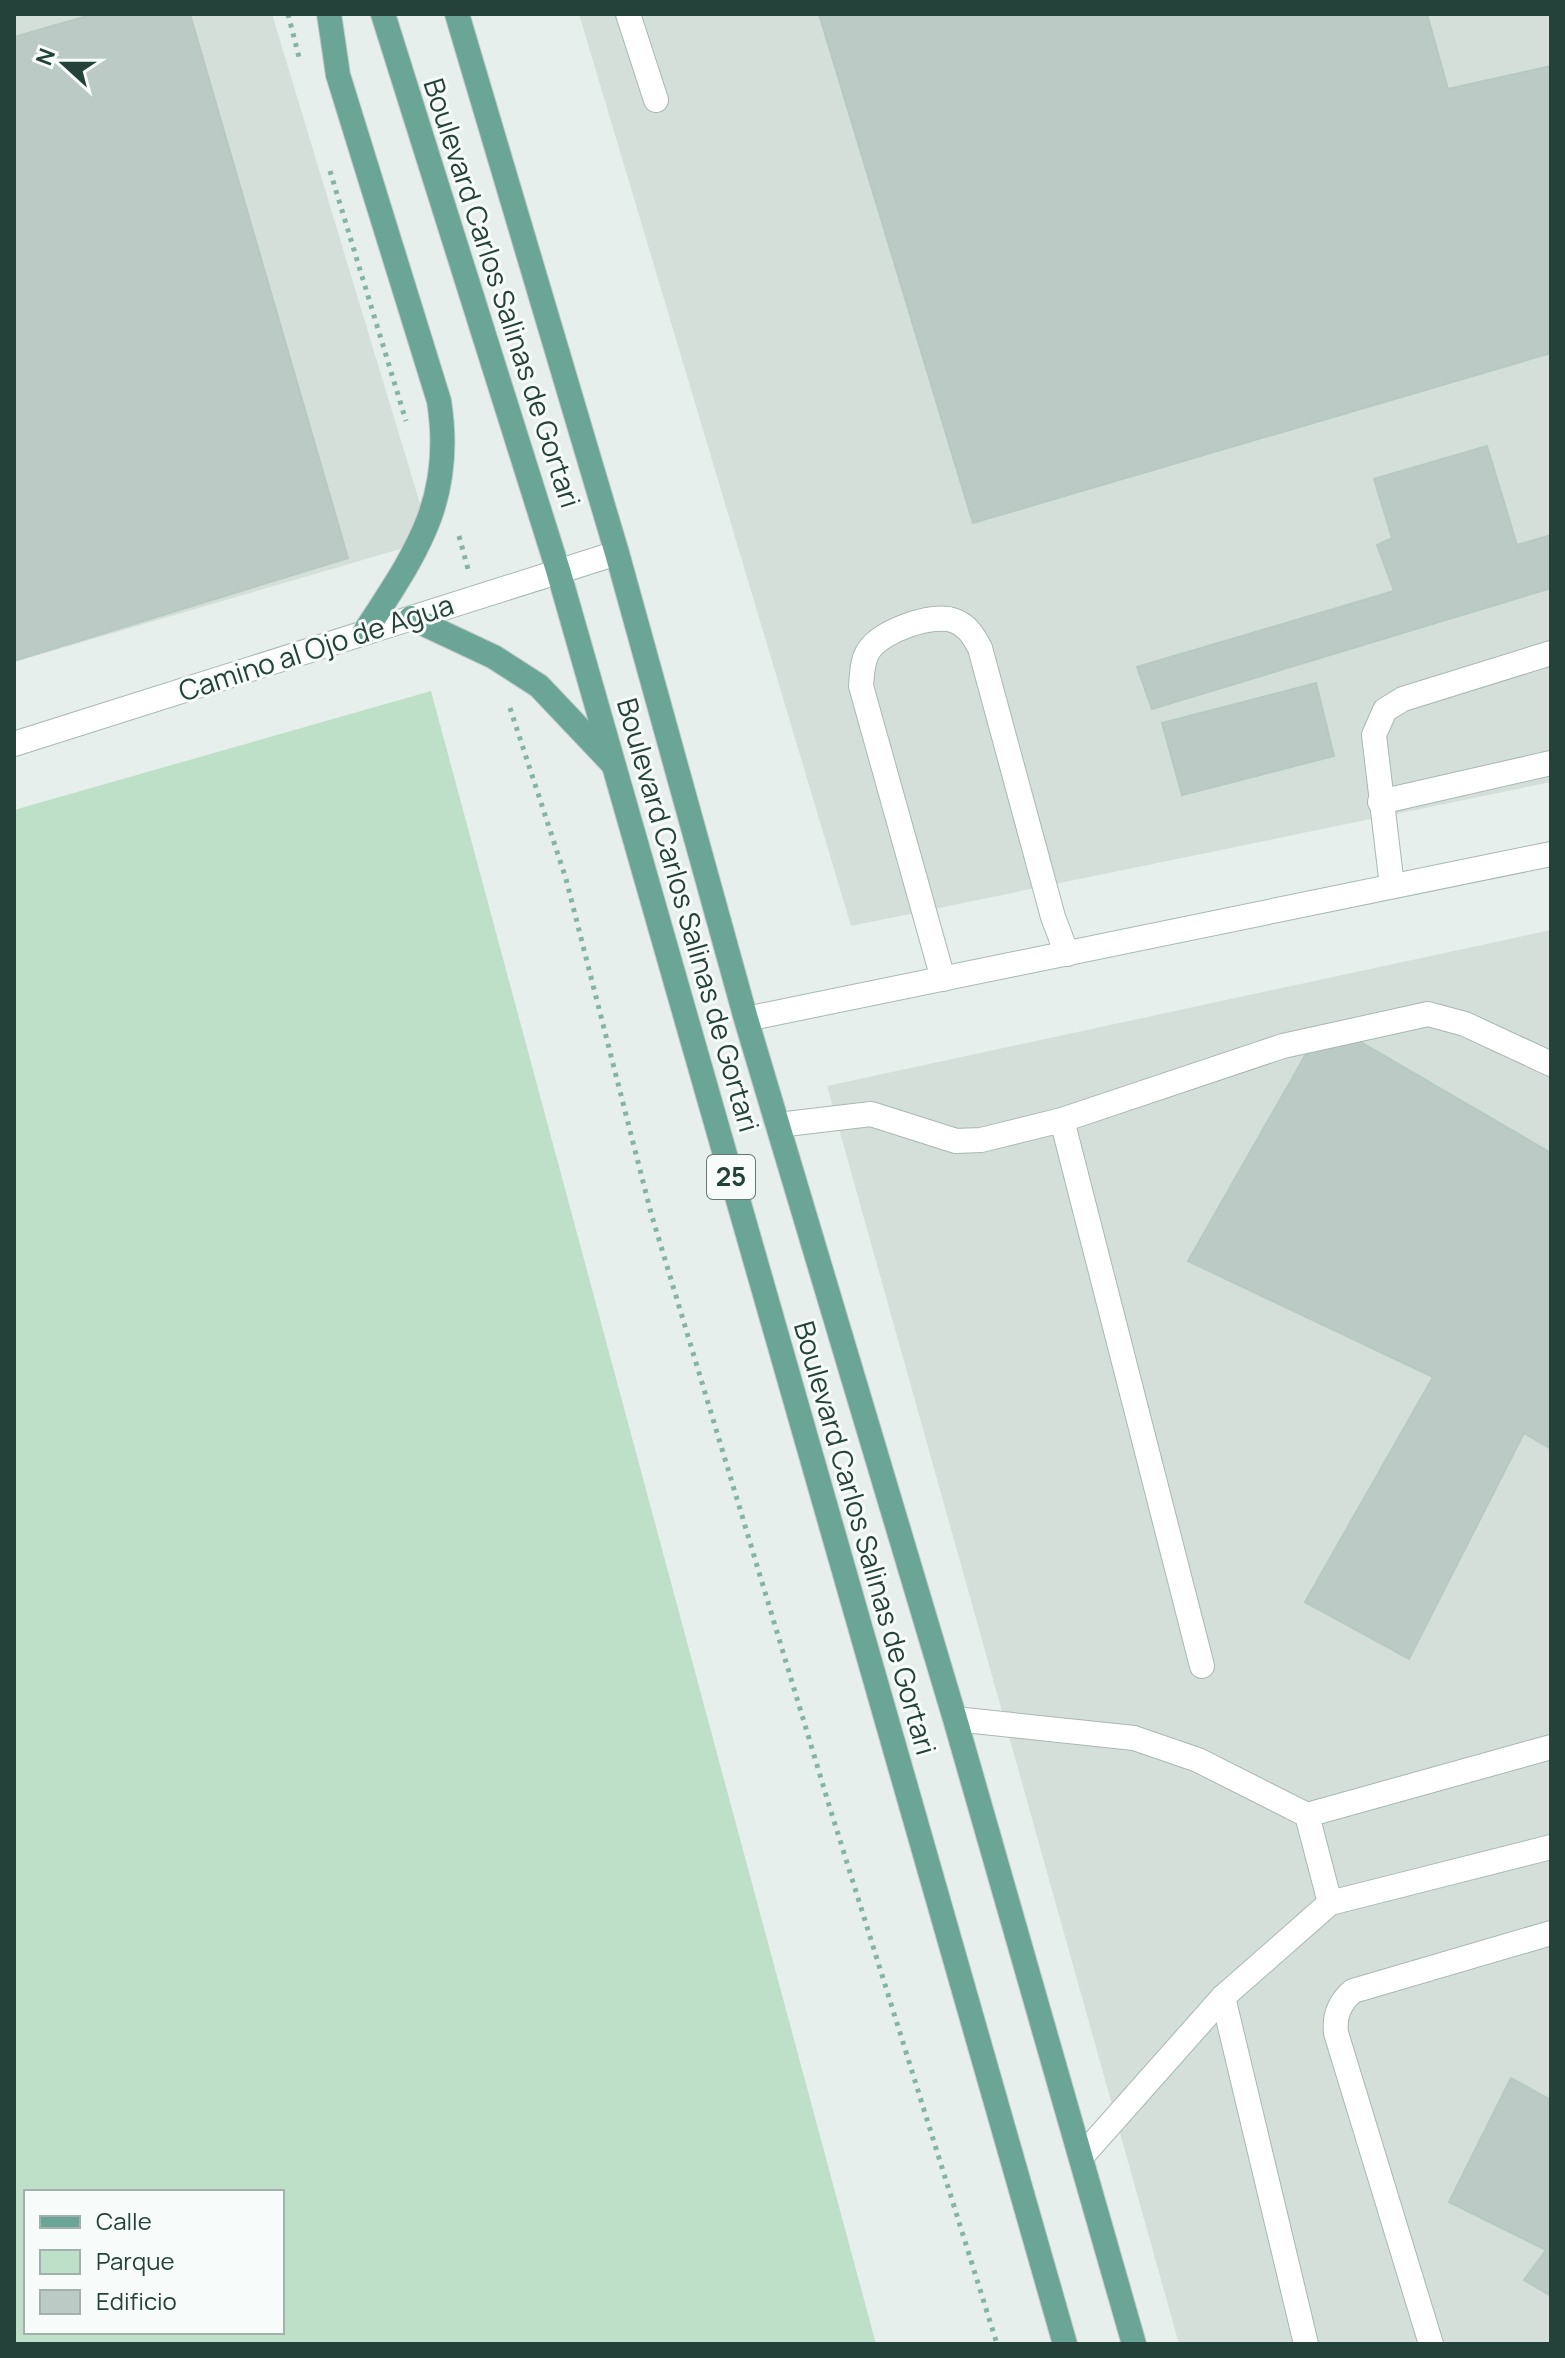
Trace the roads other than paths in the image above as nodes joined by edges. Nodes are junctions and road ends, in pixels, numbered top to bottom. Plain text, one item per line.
1 (329, 14) edge
2 (383, 14) edge
3 (457, 14) edge
4 (628, 14) edge
5 (656, 100) dead end
6 (617, 553) junction
7 (558, 570) junction
8 (411, 618) junction
9 (364, 633) junction
10 (1551, 653) edge
11 (14, 744) edge
12 (1551, 763) edge
13 (613, 765) junction
14 (1380, 802) junction
15 (1551, 854) edge
16 (1392, 886) junction
17 (1067, 954) junction
18 (943, 979) junction
19 (746, 1019) junction
20 (1551, 1064) edge
21 (1062, 1120) junction
22 (778, 1125) junction
23 (1202, 1666) dead end
24 (955, 1719) junction
25 (1551, 1747) edge
26 (1307, 1815) junction
27 (1551, 1847) edge
28 (1330, 1903) junction
29 (1551, 1933) edge
30 (1223, 1997) junction
31 (1082, 2156) junction
32 (1065, 2344) edge
33 (1134, 2344) edge
34 (1306, 2344) edge
35 (1431, 2344) edge

1 - 9 main road
2 - 7 main road, Boulevard Carlos Salinas de Gortari / 25
3 - 6 main road, Boulevard Carlos Salinas de Gortari / 25
4 - 5 street
6 - 7 street, Camino al Ojo de Agua
6 - 19 main road, Boulevard Carlos Salinas de Gortari / 25
7 - 8 street, Camino al Ojo de Agua
7 - 13 main road, Boulevard Carlos Salinas de Gortari / 25
8 - 9 street, Camino al Ojo de Agua
8 - 13 main road
9 - 11 street, Camino al Ojo de Agua
10 - 14 street
12 - 14 street
13 - 32 main road, Boulevard Carlos Salinas de Gortari / 25
14 - 16 street
15 - 16 street
16 - 17 street
17 - 18 street
17 - 18 street
18 - 19 street
19 - 22 main road, Boulevard Carlos Salinas de Gortari / 25
20 - 21 street
21 - 22 street
21 - 23 street
22 - 24 main road, Boulevard Carlos Salinas de Gortari / 25
24 - 26 street
24 - 31 main road, Boulevard Carlos Salinas de Gortari / 25
25 - 26 street
26 - 28 street
27 - 28 street
28 - 30 street
29 - 35 street
30 - 31 street
30 - 34 street
31 - 33 main road, Boulevard Carlos Salinas de Gortari / 25

